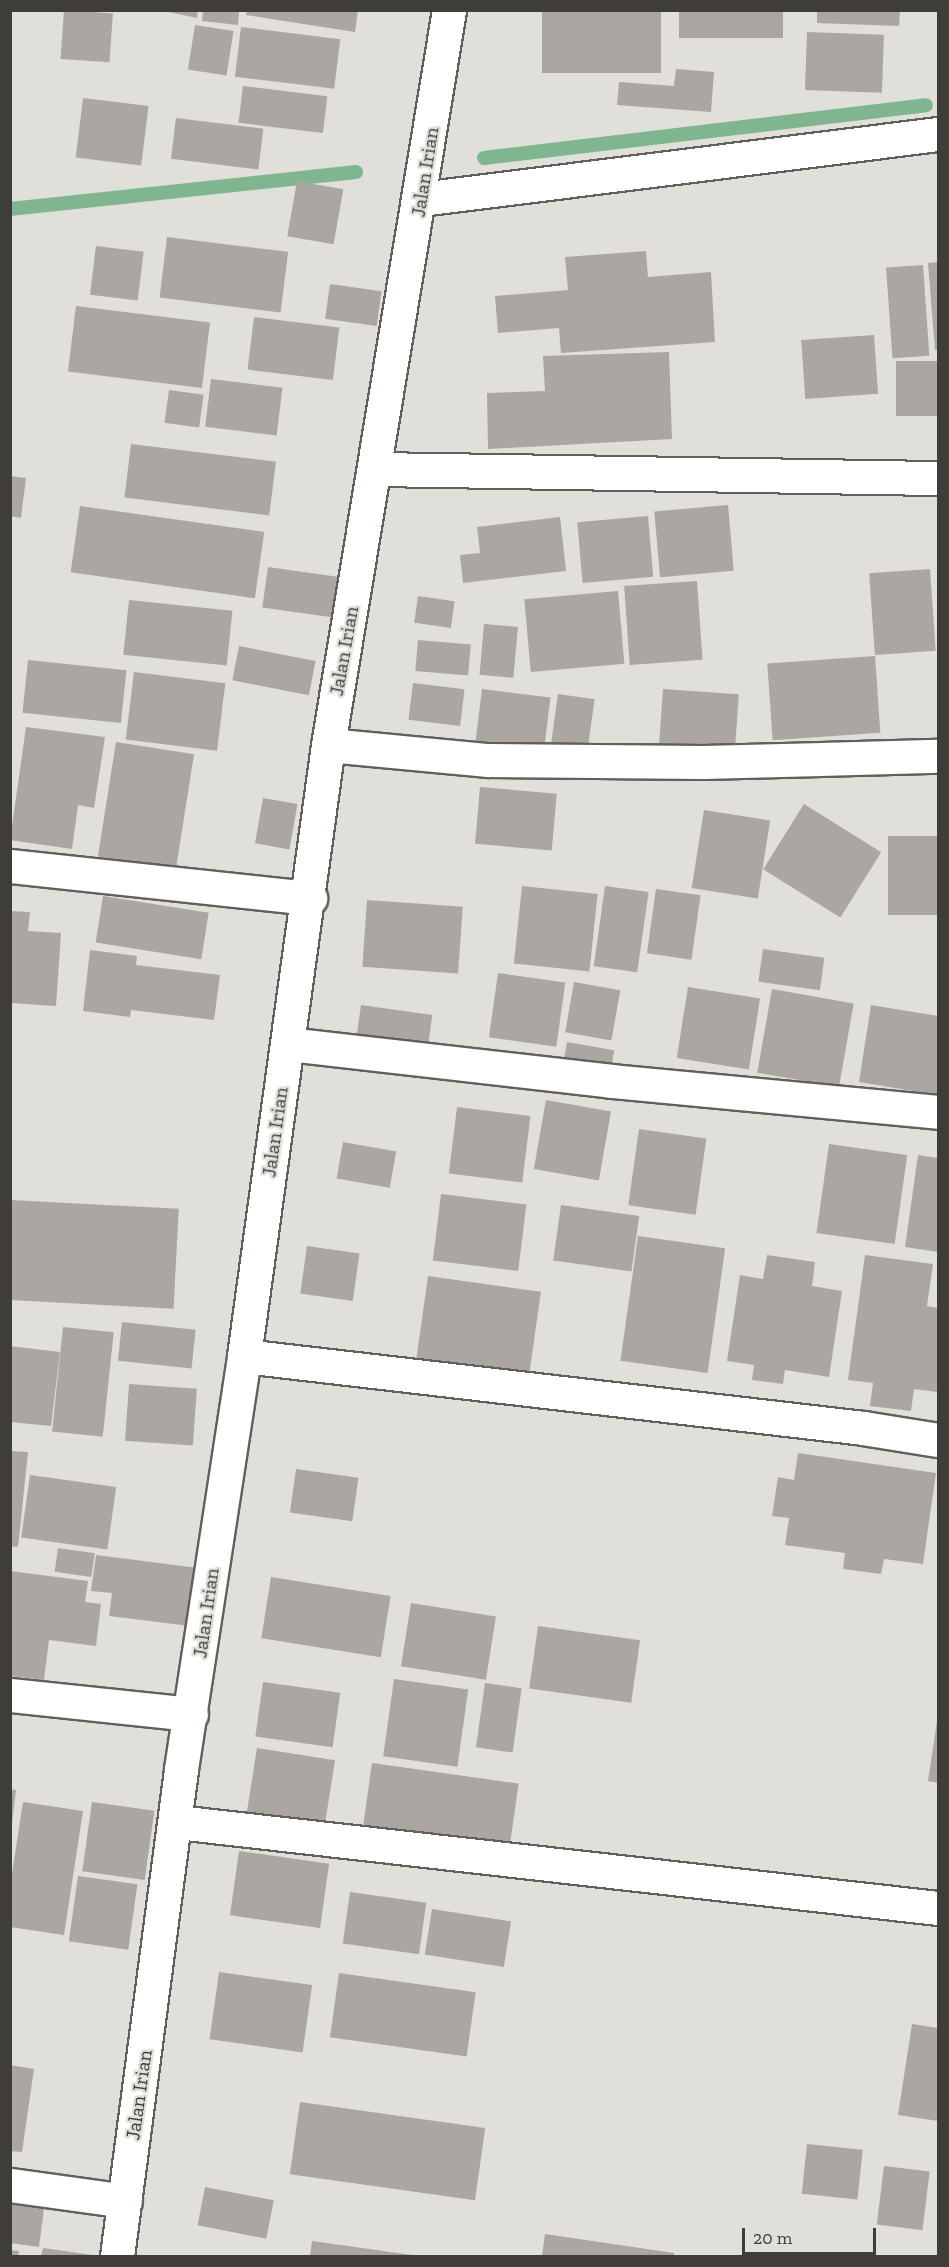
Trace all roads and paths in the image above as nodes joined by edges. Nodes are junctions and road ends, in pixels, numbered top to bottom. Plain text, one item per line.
1 (449, 10) edge
2 (939, 107) edge
3 (938, 134) edge
4 (421, 200) junction
5 (375, 469) junction
6 (939, 478) edge
7 (328, 745) junction
8 (939, 756) edge
9 (10, 866) edge
10 (310, 898) junction
11 (288, 1044) junction
12 (939, 1112) edge
13 (244, 1356) junction
14 (939, 1440) edge
15 (10, 1695) edge
16 (191, 1714) junction
17 (177, 1821) junction
18 (939, 1908) edge
19 (10, 2185) edge
20 (125, 2201) junction
21 (117, 2256) edge

1 - 4 street, Jalan Irian
2 - 3 street
3 - 4 street
4 - 5 street, Jalan Irian
5 - 6 street
5 - 7 street, Jalan Irian
7 - 8 street
7 - 10 street, Jalan Irian
9 - 10 street
10 - 11 street, Jalan Irian
11 - 12 street
11 - 13 street, Jalan Irian
13 - 14 street
13 - 16 street, Jalan Irian
15 - 16 street
16 - 17 street, Jalan Irian
17 - 18 street
17 - 20 street, Jalan Irian
19 - 20 street
20 - 21 street, Jalan Irian

